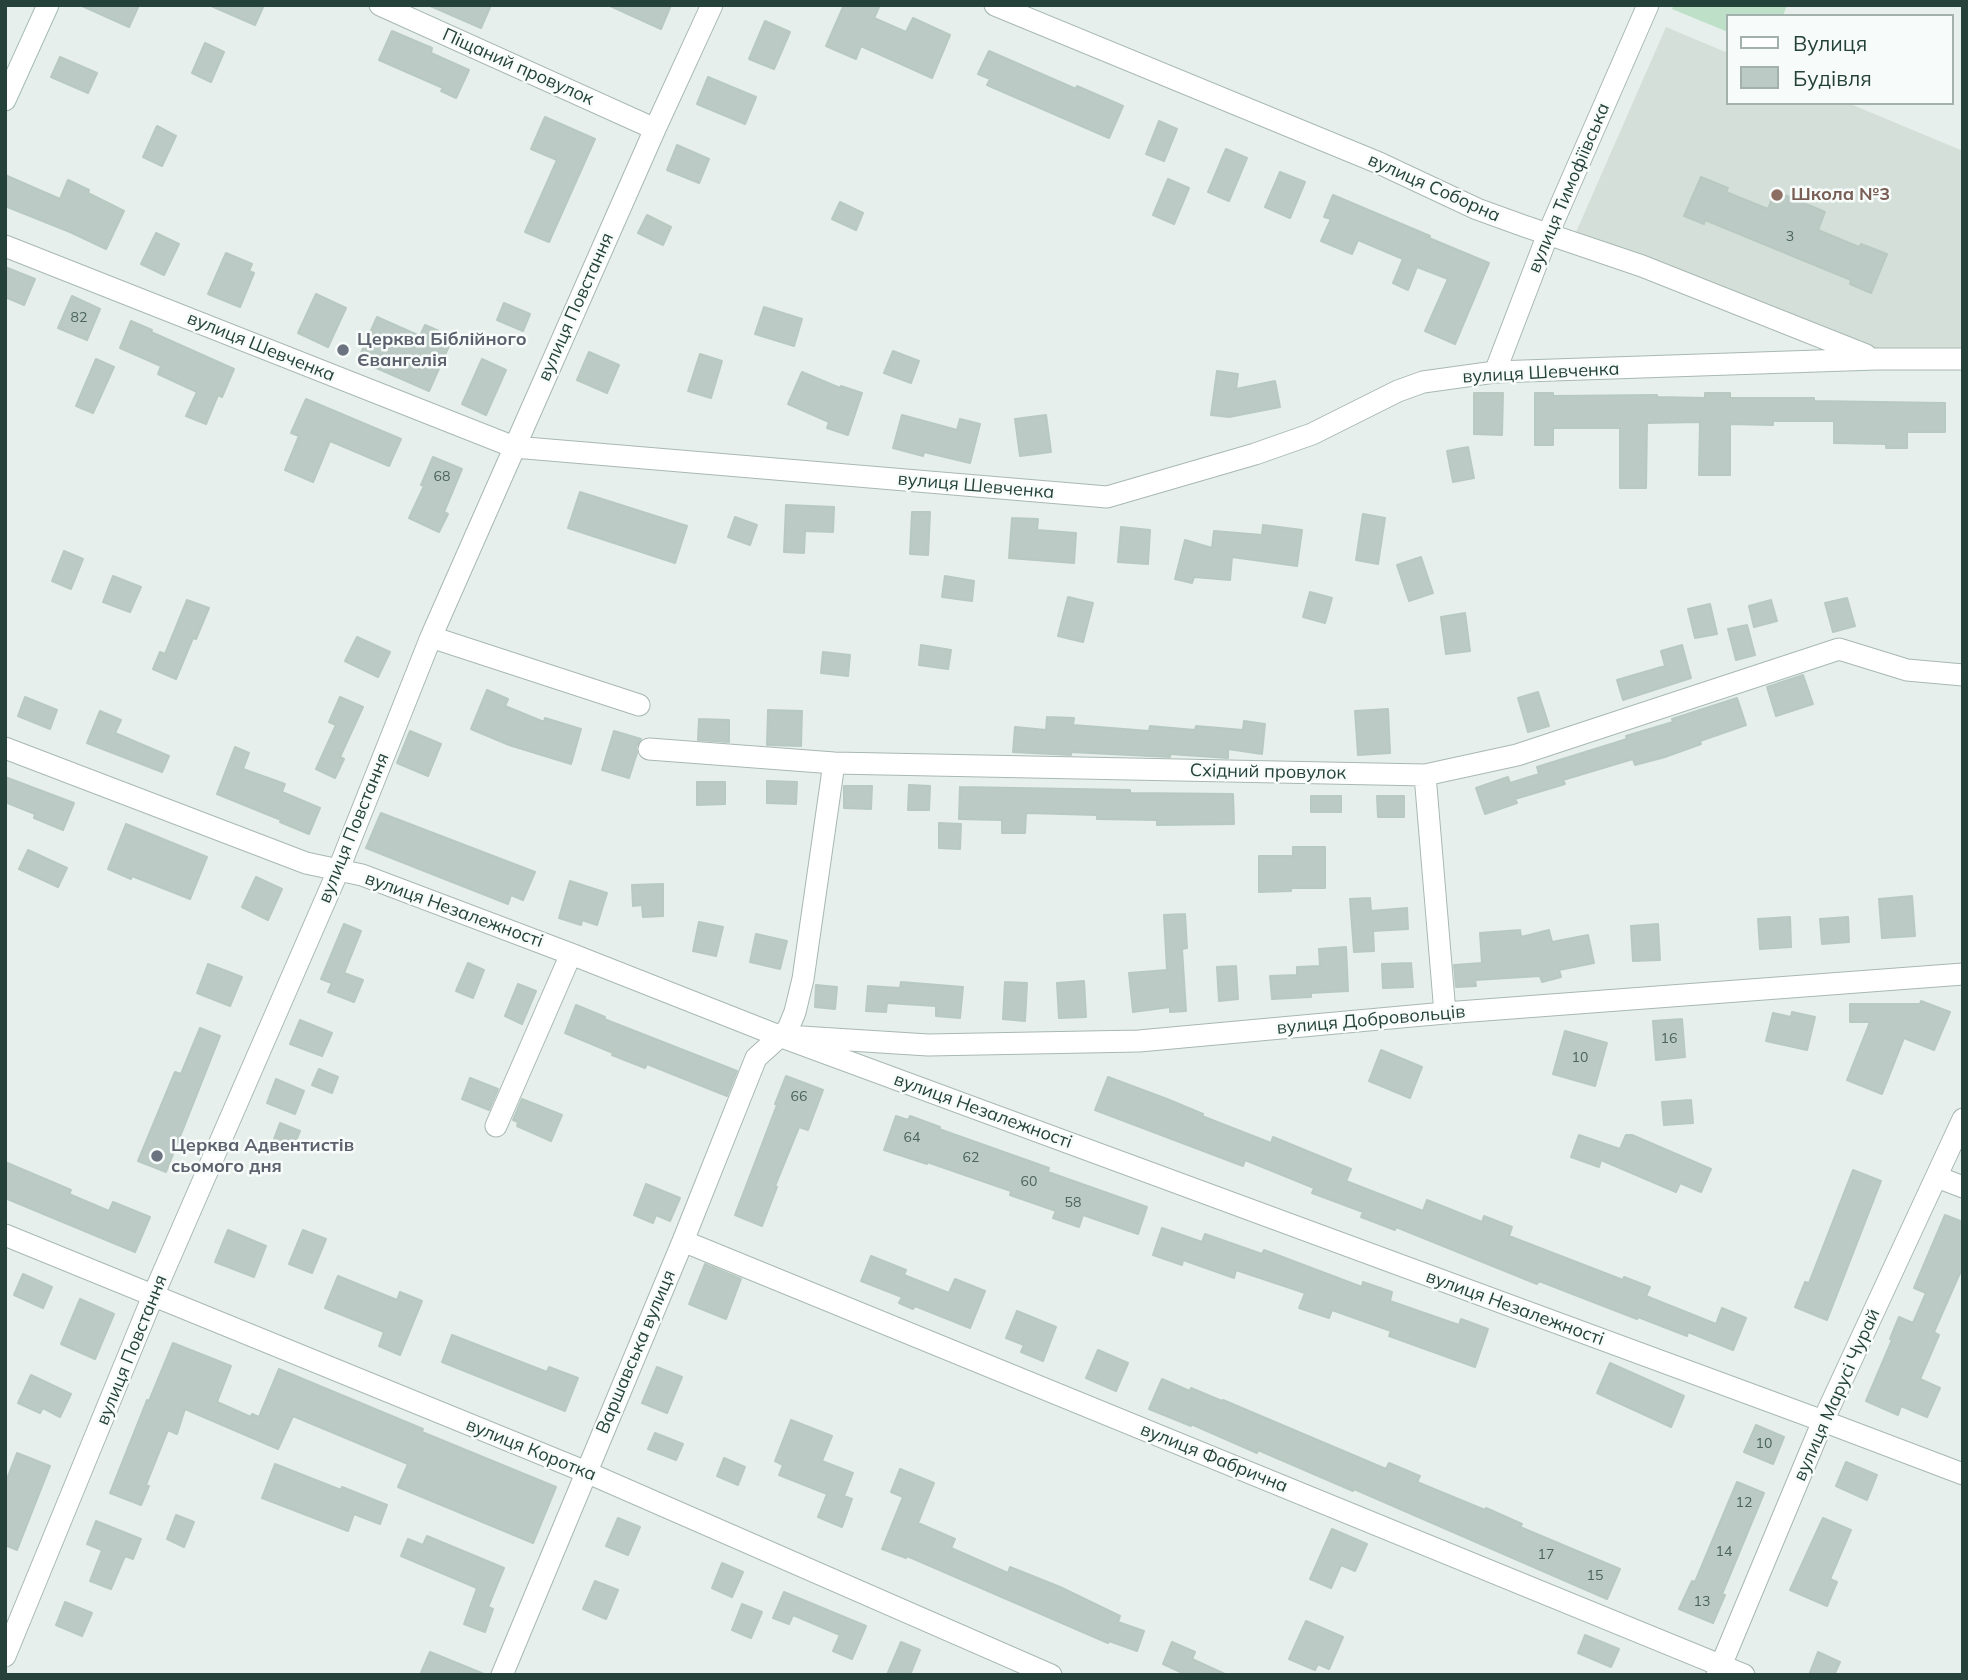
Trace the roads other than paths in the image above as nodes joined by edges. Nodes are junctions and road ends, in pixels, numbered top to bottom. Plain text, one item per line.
1 (48, 5) edge
2 (380, 5) edge
3 (712, 5) edge
4 (995, 5) edge
5 (1648, 5) edge
6 (5, 100) edge
7 (655, 130) junction
8 (1548, 234) junction
9 (5, 246) edge
10 (1876, 359) junction
11 (1963, 359) edge
12 (1495, 372) junction
13 (514, 447) junction
14 (431, 637) junction
15 (1963, 675) edge
16 (639, 705) dead end
17 (5, 748) edge
18 (649, 749) dead end
19 (834, 763) junction
20 (1425, 775) junction
21 (338, 871) junction
22 (571, 954) junction
23 (1963, 974) edge
24 (1445, 1013) junction
25 (779, 1036) junction
26 (1963, 1119) edge
27 (496, 1126) dead end
28 (1937, 1177) junction
29 (1963, 1187) edge
30 (5, 1235) edge
31 (683, 1241) junction
32 (153, 1296) junction
33 (1823, 1421) junction
34 (586, 1472) junction
35 (1963, 1474) edge
36 (5, 1656) edge
37 (1719, 1670) edge
38 (502, 1675) edge
39 (1052, 1675) edge
40 (1744, 1675) edge

1 - 6 street
2 - 7 street, Піщаний провулок
3 - 7 street, вулиця Повстання
4 - 8 street, вулиця Соборна
5 - 8 street, вулиця Тимофіївська
7 - 13 street, вулиця Повстання
8 - 10 street, вулиця Соборна
8 - 12 street, вулиця Тимофіївська
9 - 13 street, вулиця Шевченка
10 - 11 street, вулиця Шевченка
10 - 12 street, вулиця Шевченка
12 - 13 street, вулиця Шевченка
13 - 14 street, вулиця Повстання
14 - 16 street
14 - 21 street, вулиця Повстання
15 - 20 street, Східний провулок
17 - 21 street, вулиця Незалежності
18 - 19 street, Східний провулок
19 - 20 street, Східний провулок
19 - 25 street
20 - 24 street
21 - 22 street, вулиця Незалежності
21 - 32 street, вулиця Повстання
22 - 25 street, вулиця Незалежності
22 - 27 street
23 - 24 street, вулиця Добровольців
24 - 25 street, вулиця Добровольців
25 - 31 street, Варшавська вулиця
25 - 33 street, вулиця Незалежності
26 - 28 street, вулиця Марусі Чурай
28 - 29 street
28 - 33 street, вулиця Марусі Чурай
30 - 32 street, вулиця Коротка
31 - 34 street, Варшавська вулиця
31 - 37 street, вулиця Фабрична
32 - 34 street, вулиця Коротка
32 - 36 street, вулиця Повстання
33 - 35 street, вулиця Незалежності
33 - 37 street, вулиця Марусі Чурай
34 - 38 street, Варшавська вулиця
34 - 39 street, вулиця Коротка
37 - 40 street, вулиця Фабрична

